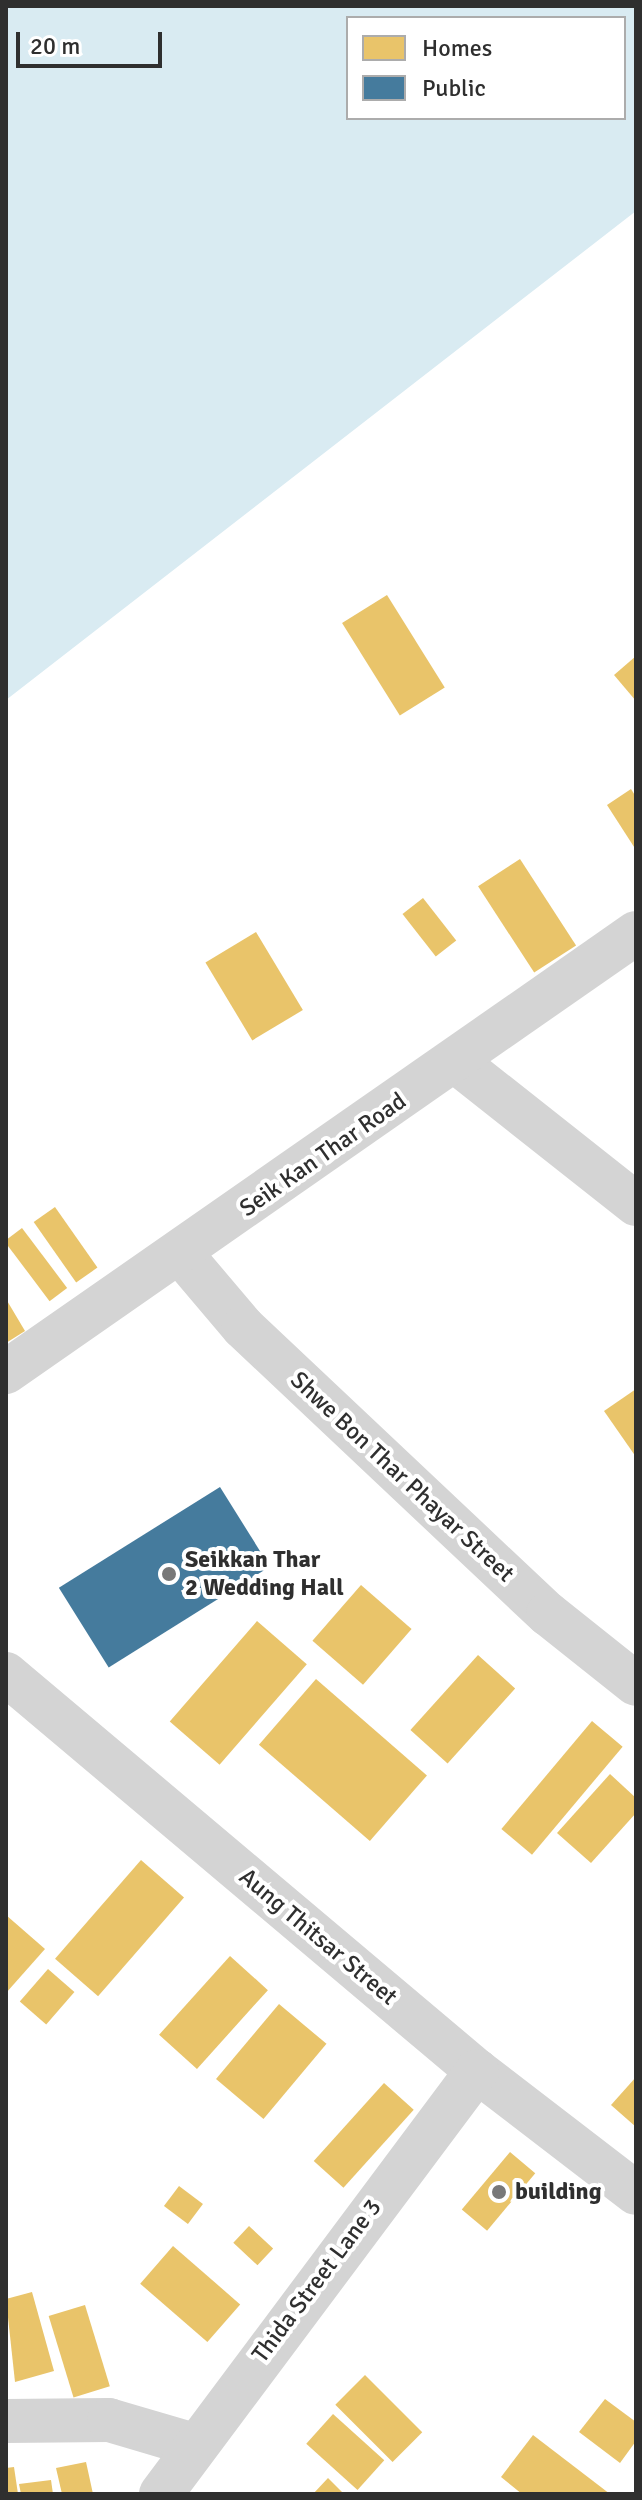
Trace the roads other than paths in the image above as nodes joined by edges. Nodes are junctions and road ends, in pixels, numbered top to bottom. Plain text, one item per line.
1 (636, 933) edge
2 (455, 1061) junction
3 (636, 1204) edge
4 (182, 1255) junction
5 (6, 1372) edge
6 (6, 1674) edge
7 (636, 1684) edge
8 (477, 2071) junction
9 (636, 2193) edge
10 (6, 2421) edge
11 (194, 2445) junction
12 (161, 2494) edge

1 - 2 street, Seik Kan Thar Road
2 - 3 street
2 - 4 street, Seik Kan Thar Road
4 - 5 street, Seik Kan Thar Road
4 - 7 street, Shwe Bon Thar Phayar Street
6 - 8 street, Aung Thitsar Street
8 - 9 street, Aung Thitsar Street
8 - 11 street, Thida Street Lane 3
10 - 11 street
11 - 12 street, Thida Street Lane 3

